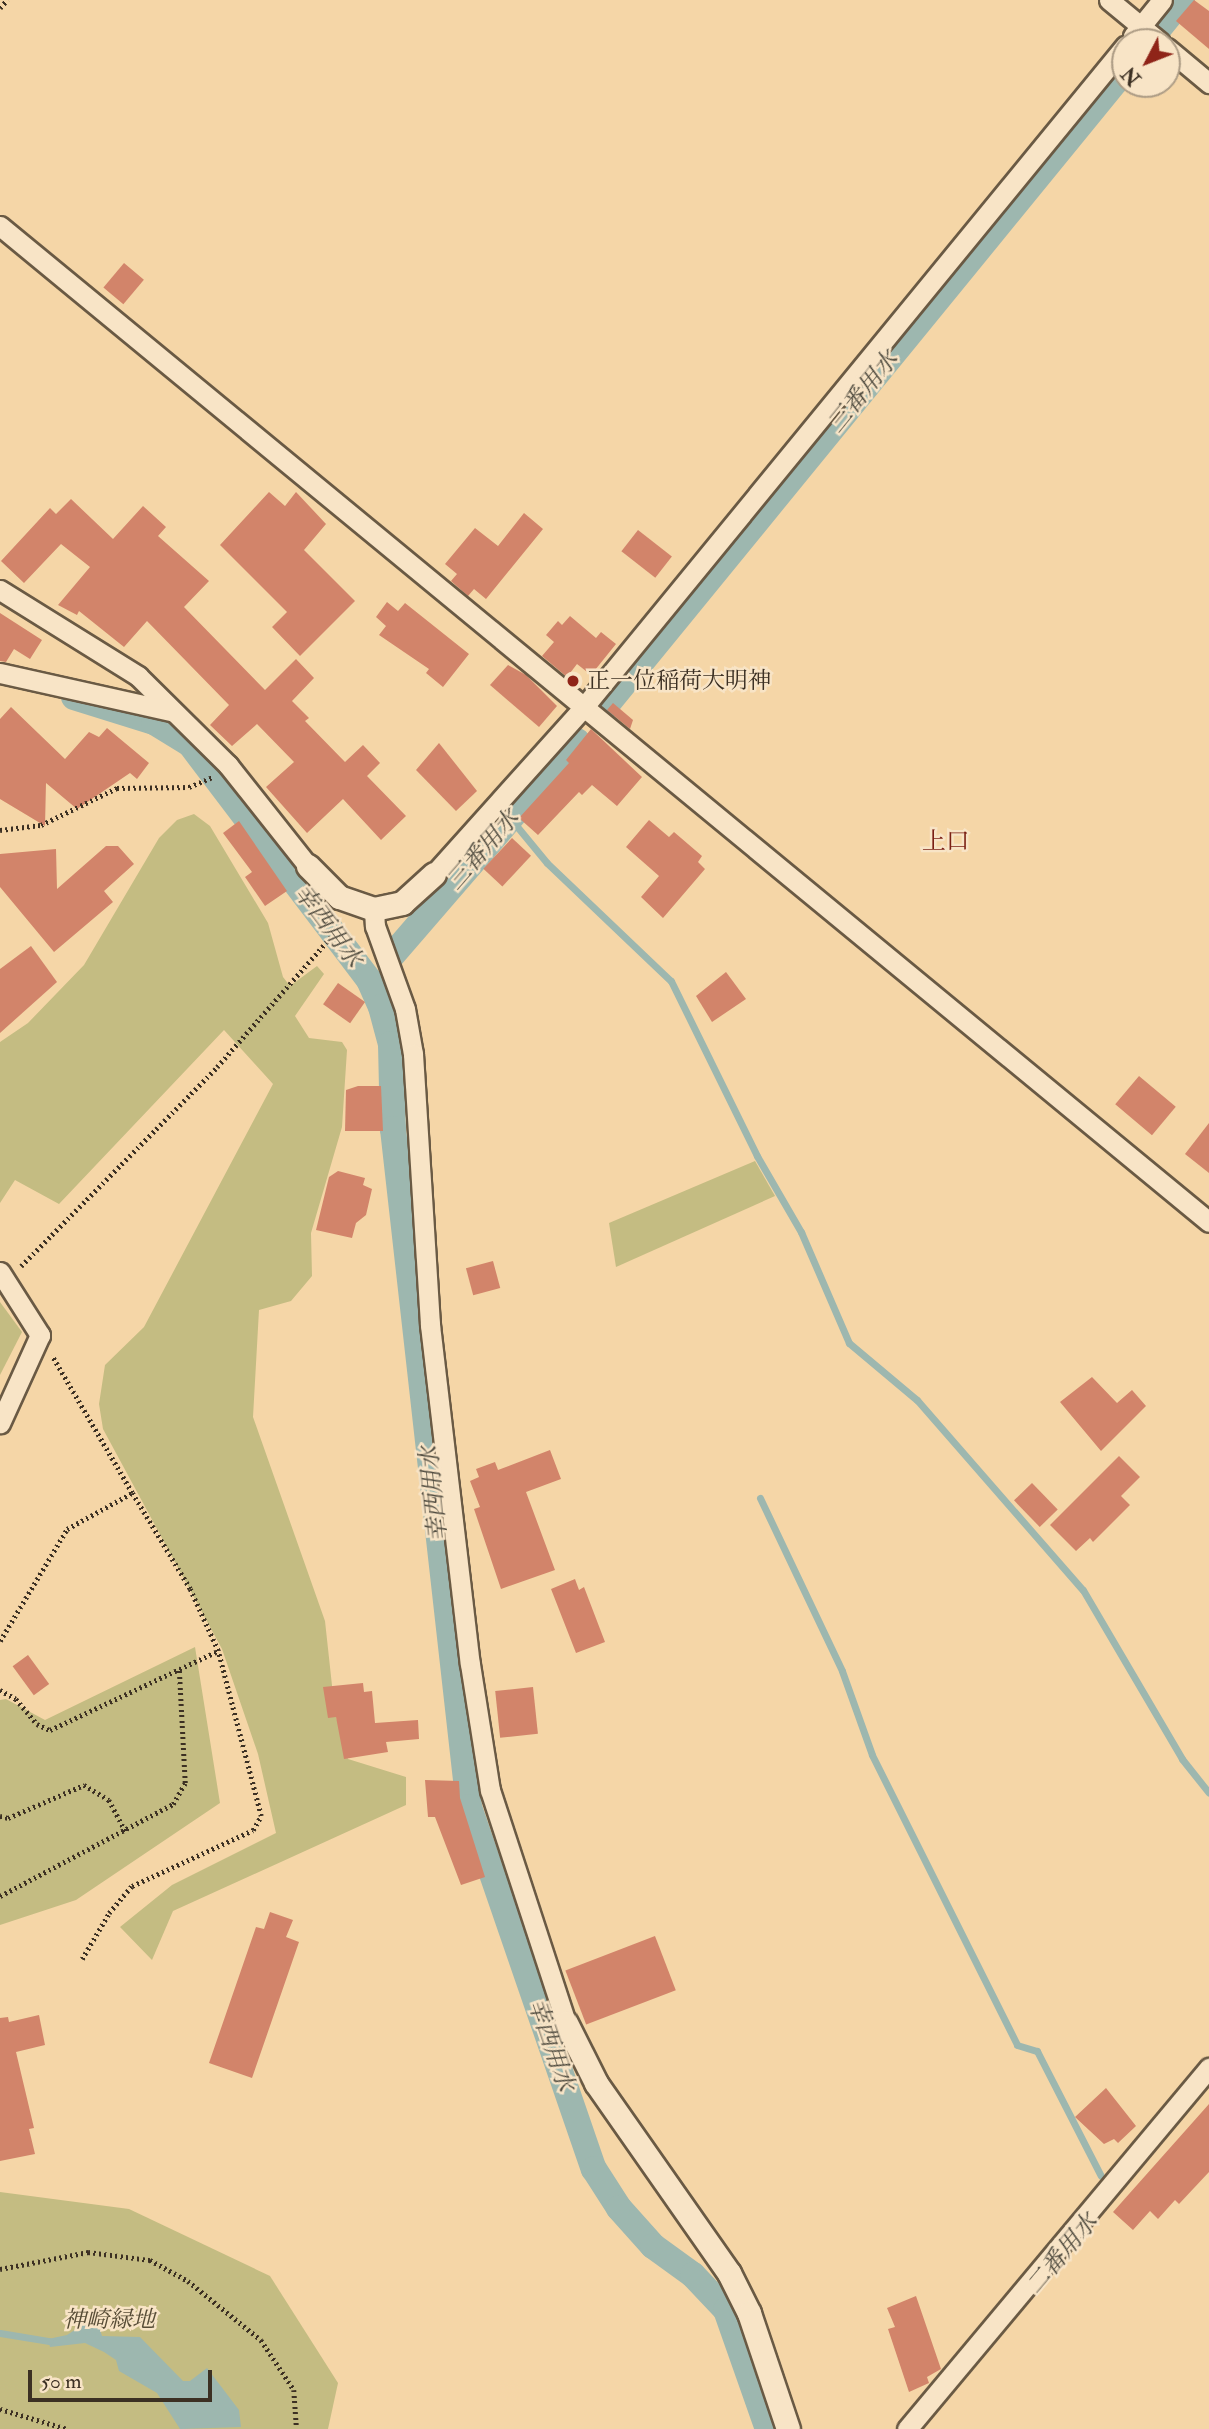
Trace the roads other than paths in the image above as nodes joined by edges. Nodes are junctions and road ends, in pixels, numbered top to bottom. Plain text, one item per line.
1 (1109, 0) edge
2 (1162, 0) edge
3 (1143, 28) edge
4 (1157, 28) edge
5 (1181, 60) edge
6 (1111, 62) edge
7 (1209, 83) edge
8 (0, 226) edge
9 (0, 590) edge
10 (0, 673) edge
11 (583, 708) junction
12 (178, 713) junction
13 (307, 866) joint
14 (434, 874) joint
15 (374, 909) junction
16 (1209, 1222) edge
17 (3, 1277) edge
18 (0, 1423) edge
19 (566, 2023) joint
20 (1209, 2068) edge
21 (788, 2429) edge
22 (907, 2429) edge

1 - 3 street
2 - 4 street
5 - 7 street
6 - 11 street
8 - 11 street
9 - 12 street
10 - 12 street
11 - 14 street
11 - 16 street
12 - 13 street
13 - 15 street
14 - 15 street
15 - 19 street
17 - 18 street
19 - 21 street
20 - 22 street

